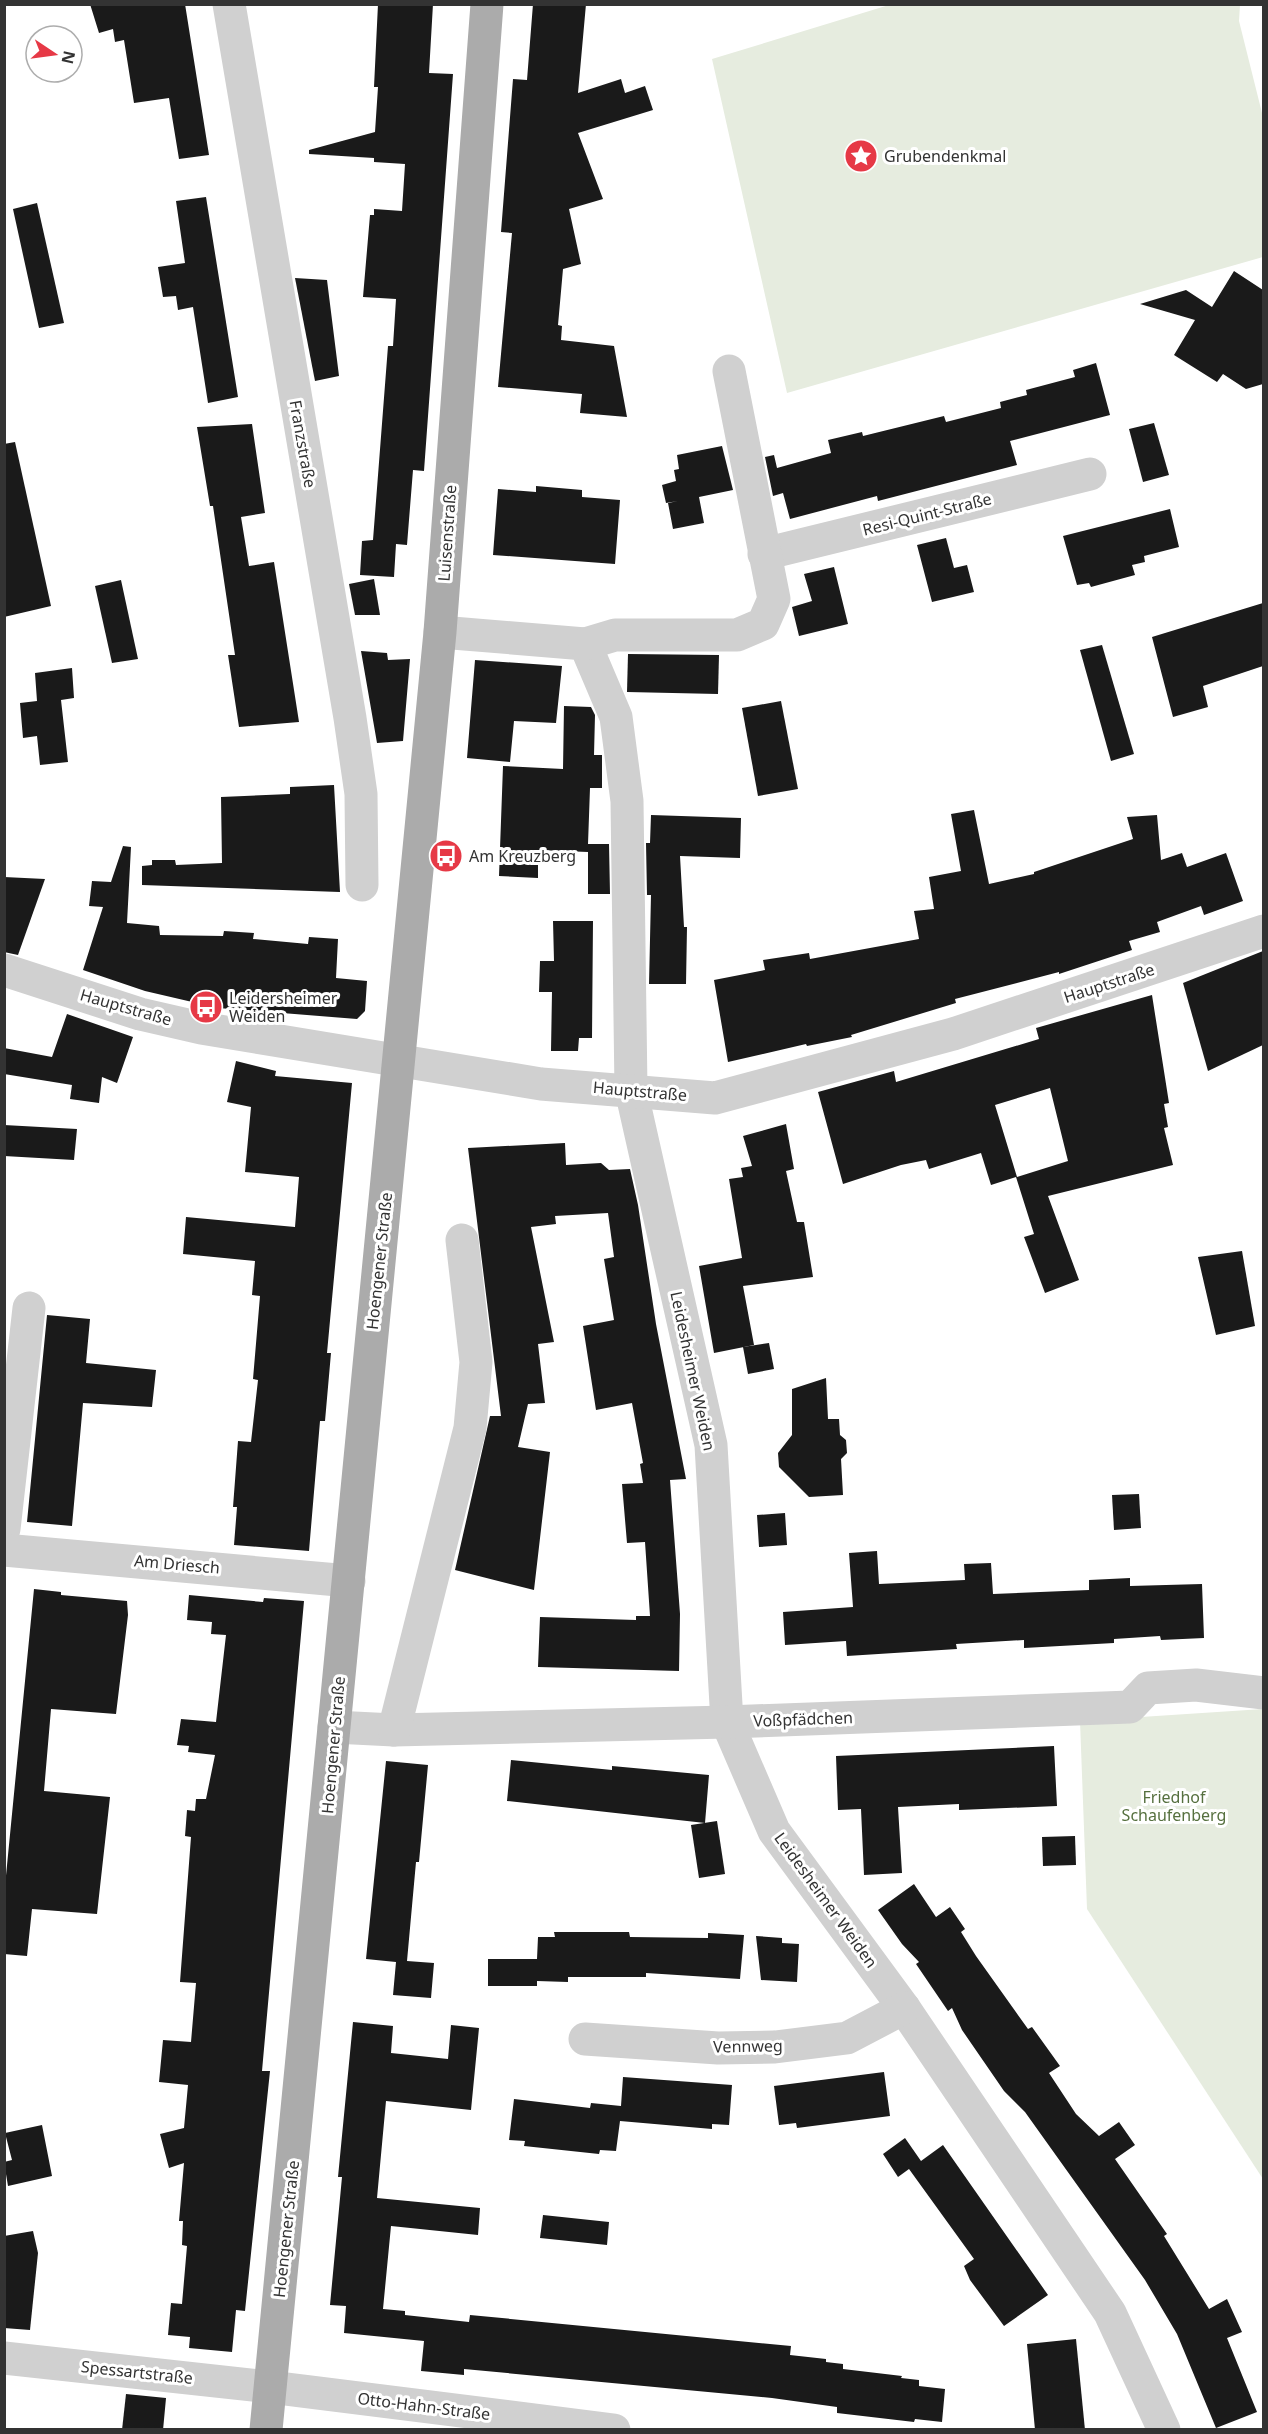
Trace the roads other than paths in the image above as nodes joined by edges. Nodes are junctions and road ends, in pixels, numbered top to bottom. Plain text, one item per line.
1 (229, 4) edge
2 (487, 4) edge
3 (729, 371) dead end
4 (1090, 474) dead end
5 (764, 554) junction
6 (440, 632) junction
7 (585, 644) junction
8 (362, 885) dead end
9 (1263, 931) edge
10 (4, 970) edge
11 (399, 1060) junction
12 (631, 1090) junction
13 (462, 1240) dead end
14 (29, 1308) dead end
15 (4, 1529) edge
16 (4, 1550) edge
17 (349, 1581) junction
18 (1263, 1693) edge
19 (727, 1722) junction
20 (334, 1727) junction
21 (394, 1730) junction
22 (904, 2008) junction
23 (585, 2039) dead end
24 (4, 2358) edge
25 (270, 2387) junction
26 (266, 2430) edge
27 (615, 2430) edge
28 (1164, 2430) edge

1 - 8 street, Franzstraße
2 - 6 main road, Luisenstraße
3 - 5 street
4 - 5 street, Resi-Quint-Straße
5 - 7 street
6 - 7 street
6 - 11 main road, Luisenstraße
7 - 12 street
9 - 12 street, Hauptstraße
10 - 11 street, Hauptstraße
11 - 12 street, Hauptstraße
11 - 17 main road, Hoengener Straße
12 - 19 street, Leidesheimer Weiden
13 - 21 street
14 - 15 street
16 - 17 street, Am Driesch
17 - 20 main road, Hoengener Straße
18 - 19 street, Voßpfädchen
19 - 21 street, Voßpfädchen
19 - 22 street, Leidesheimer Weiden
20 - 21 street, Voßpfädchen
20 - 25 main road, Hoengener Straße
22 - 23 street, Vennweg
22 - 28 street, Leidesheimer Weiden
24 - 25 street, Spessartstraße
25 - 26 main road, Hoengener Straße
25 - 27 street, Otto-Hahn-Straße

